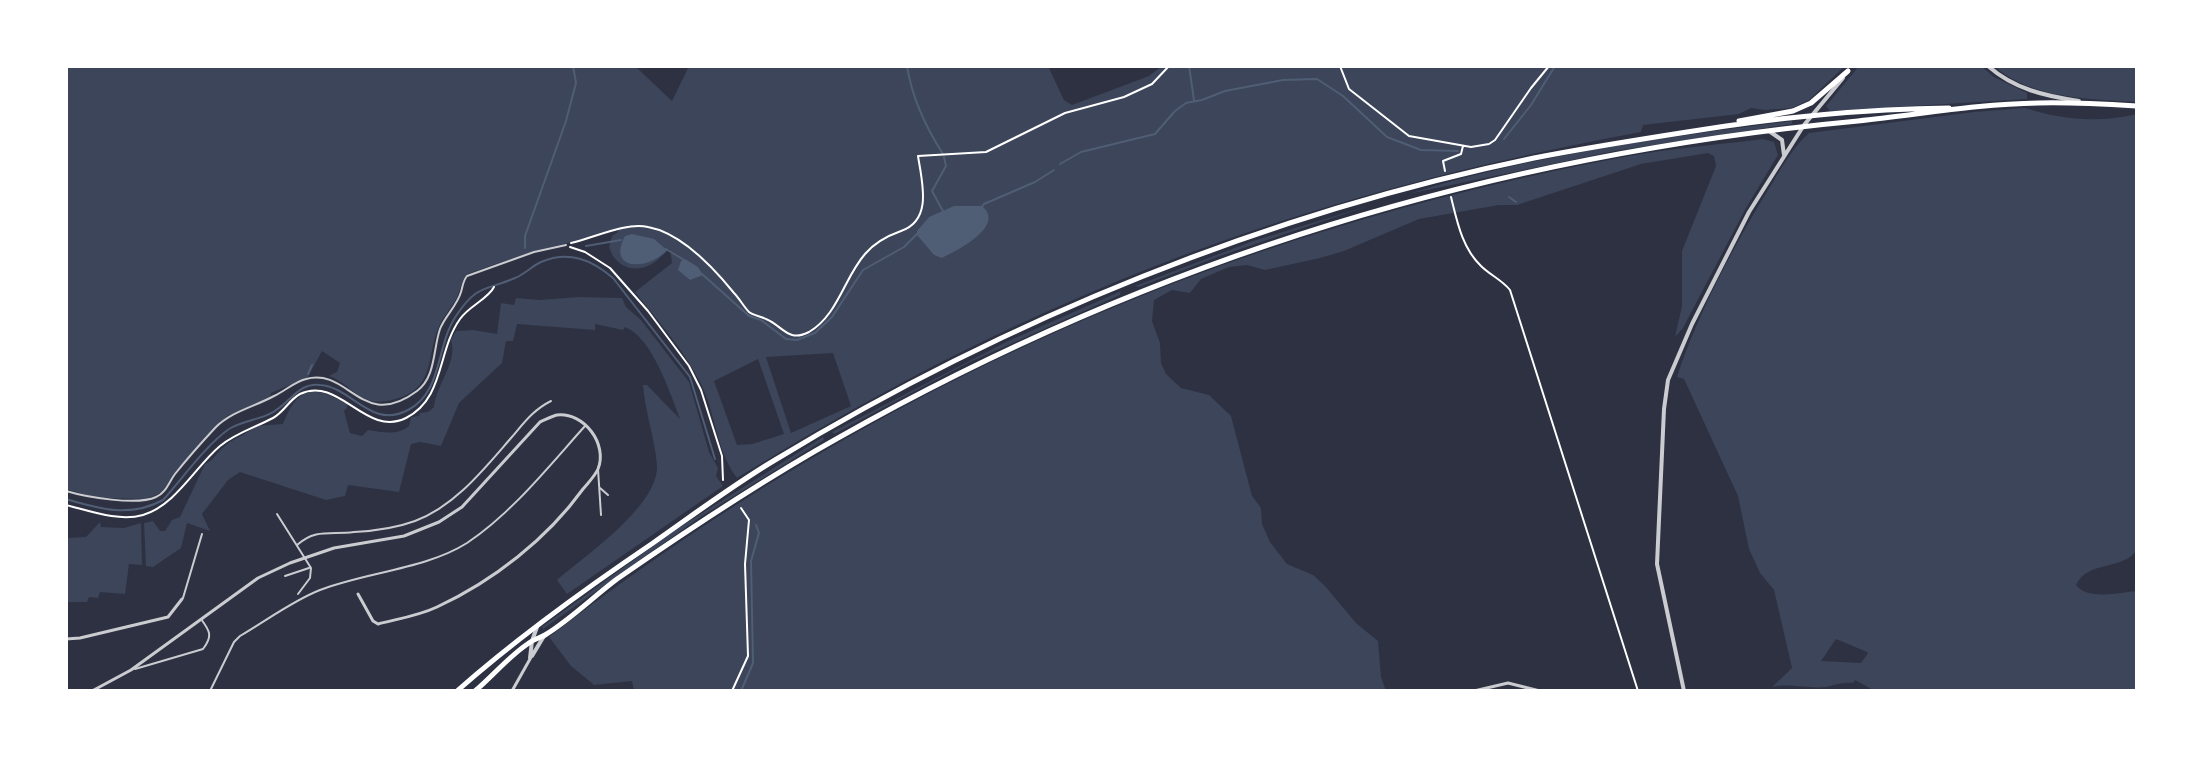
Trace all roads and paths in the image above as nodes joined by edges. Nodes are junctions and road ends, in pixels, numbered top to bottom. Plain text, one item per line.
1 (1169, 66) edge
2 (1340, 66) edge
3 (1549, 66) edge
4 (1988, 66) edge
5 (1851, 69) edge
6 (2097, 104) junction
7 (2137, 106) edge
8 (1974, 108) junction
9 (1811, 116) junction
10 (1804, 125) junction
11 (1710, 128) junction
12 (1763, 130) junction
13 (1463, 146) junction
14 (1784, 156) junction
15 (1448, 184) dead end
16 (1389, 195) junction
17 (1452, 199) dead end
18 (1392, 205) junction
19 (566, 245) junction
20 (494, 287) dead end
21 (551, 401) dead end
22 (586, 425) junction
23 (598, 468) junction
24 (723, 480) dead end
25 (599, 487) junction
26 (66, 491) edge
27 (608, 495) dead end
28 (66, 505) edge
29 (741, 508) dead end
30 (277, 514) dead end
31 (601, 515) dead end
32 (202, 534) dead end
33 (297, 545) junction
34 (306, 557) junction
35 (311, 568) junction
36 (285, 576) dead end
37 (298, 594) dead end
38 (358, 594) dead end
39 (182, 599) joint
40 (200, 618) junction
41 (538, 625) junction
42 (545, 635) junction
43 (66, 639) edge
44 (532, 641) junction
45 (530, 658) junction
46 (131, 670) junction
47 (92, 691) edge
48 (210, 691) edge
49 (457, 691) edge
50 (475, 691) edge
51 (512, 691) edge
52 (732, 691) edge
53 (1474, 691) edge
54 (1540, 691) edge
55 (1638, 691) edge
56 (1684, 691) edge

1 - 19 path
2 - 13 path
3 - 13 path
4 - 6 street
5 - 9 street
5 - 11 main road
6 - 7 main road
6 - 8 main road
8 - 9 main road
8 - 10 main road
9 - 10 street
9 - 11 main road
10 - 12 main road
10 - 14 street
11 - 16 main road
12 - 14 street
12 - 18 main road
13 - 15 path
14 - 56 street
16 - 18 main road
16 - 41 main road
17 - 55 path
18 - 42 main road
19 - 24 path
19 - 26 lane
20 - 28 path
21 - 33 lane
22 - 23 street
22 - 34 street
22 - 48 lane
23 - 25 lane
23 - 38 street
25 - 27 lane
25 - 31 lane
29 - 52 path
30 - 33 lane
32 - 39 lane
33 - 34 lane
34 - 35 lane
34 - 40 street
35 - 36 lane
35 - 37 lane
39 - 43 street
40 - 46 street
40 - 46 lane
41 - 44 street
41 - 49 main road
42 - 44 main road
42 - 45 street
44 - 45 street
44 - 50 main road
45 - 51 street
46 - 47 street
53 - 54 street

